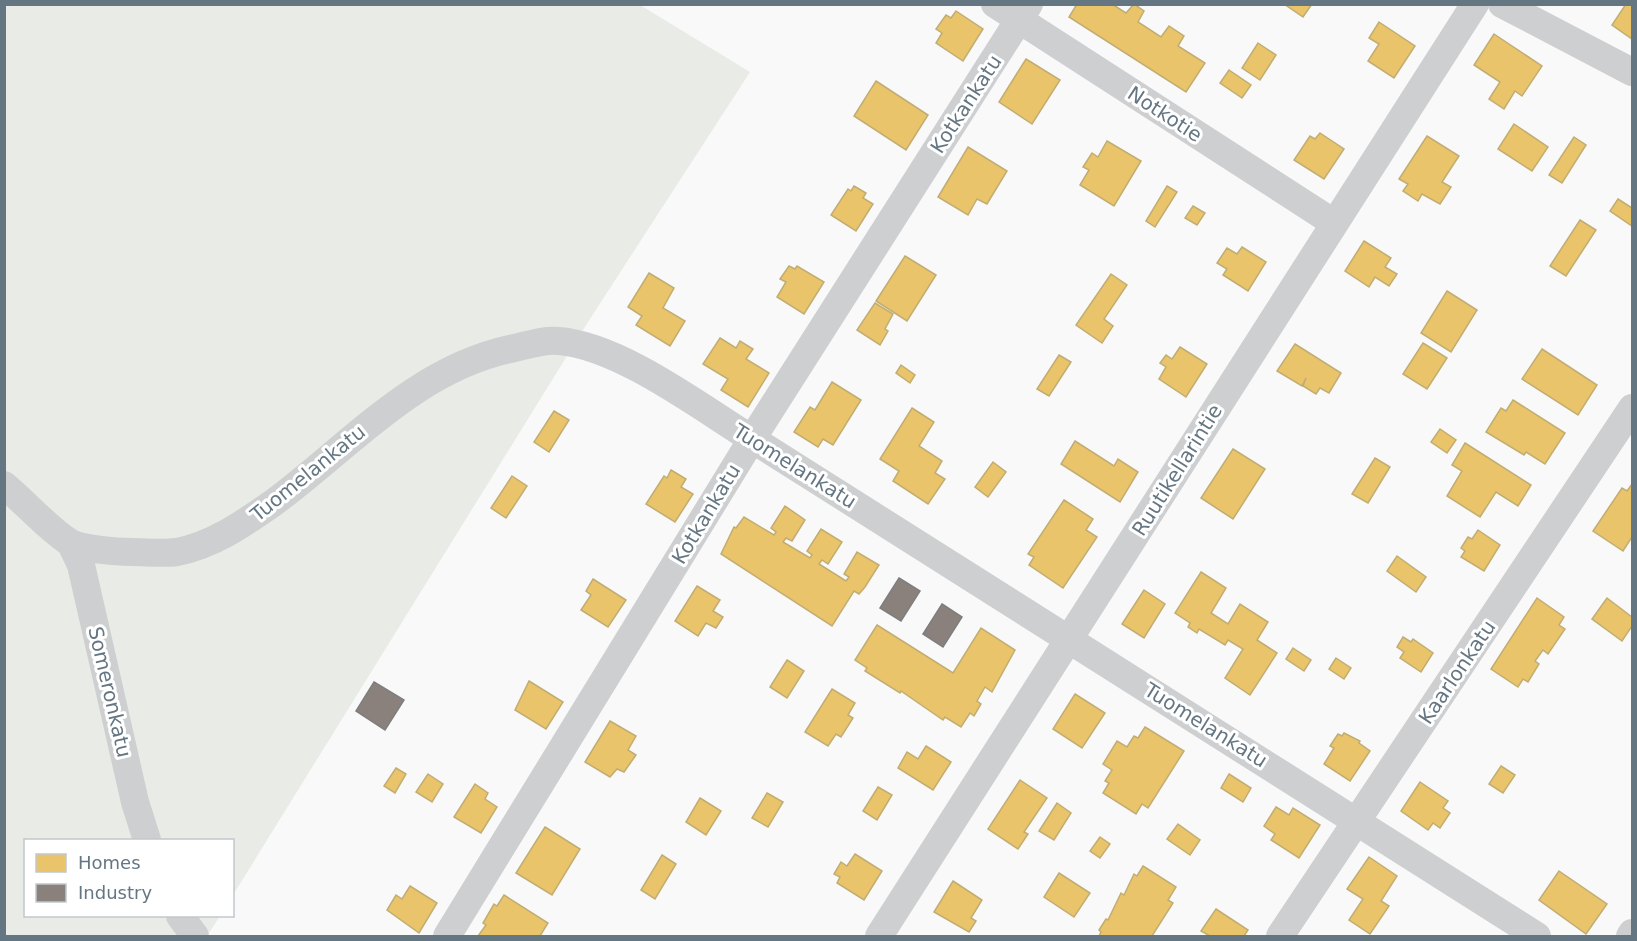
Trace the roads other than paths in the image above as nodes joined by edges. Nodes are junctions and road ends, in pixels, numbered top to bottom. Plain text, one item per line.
1 (995, 4) edge
2 (1475, 4) edge
3 (1502, 4) edge
4 (1024, 12) edge
5 (1632, 72) edge
6 (1334, 223) junction
7 (1632, 408) edge
8 (752, 439) junction
9 (4, 485) edge
10 (71, 544) junction
11 (1069, 639) junction
12 (1358, 821) junction
13 (147, 839) edge
14 (181, 917) edge
15 (195, 936) edge
16 (447, 936) edge
17 (879, 936) edge
18 (1280, 936) edge
19 (1537, 936) edge

1 - 4 street, Notkotie
2 - 6 street, Ruutikellarintie
3 - 5 street
4 - 6 street, Notkotie
4 - 8 street, Kotkankatu
6 - 11 street, Ruutikellarintie
7 - 12 street, Kaarlonkatu
8 - 10 street, Tuomelankatu
8 - 11 street, Tuomelankatu
8 - 16 street, Kotkankatu
9 - 10 street
10 - 13 street, Someronkatu
11 - 12 street, Tuomelankatu
11 - 17 street, Ruutikellarintie
12 - 18 street, Kaarlonkatu
12 - 19 street, Tuomelankatu
14 - 15 street

